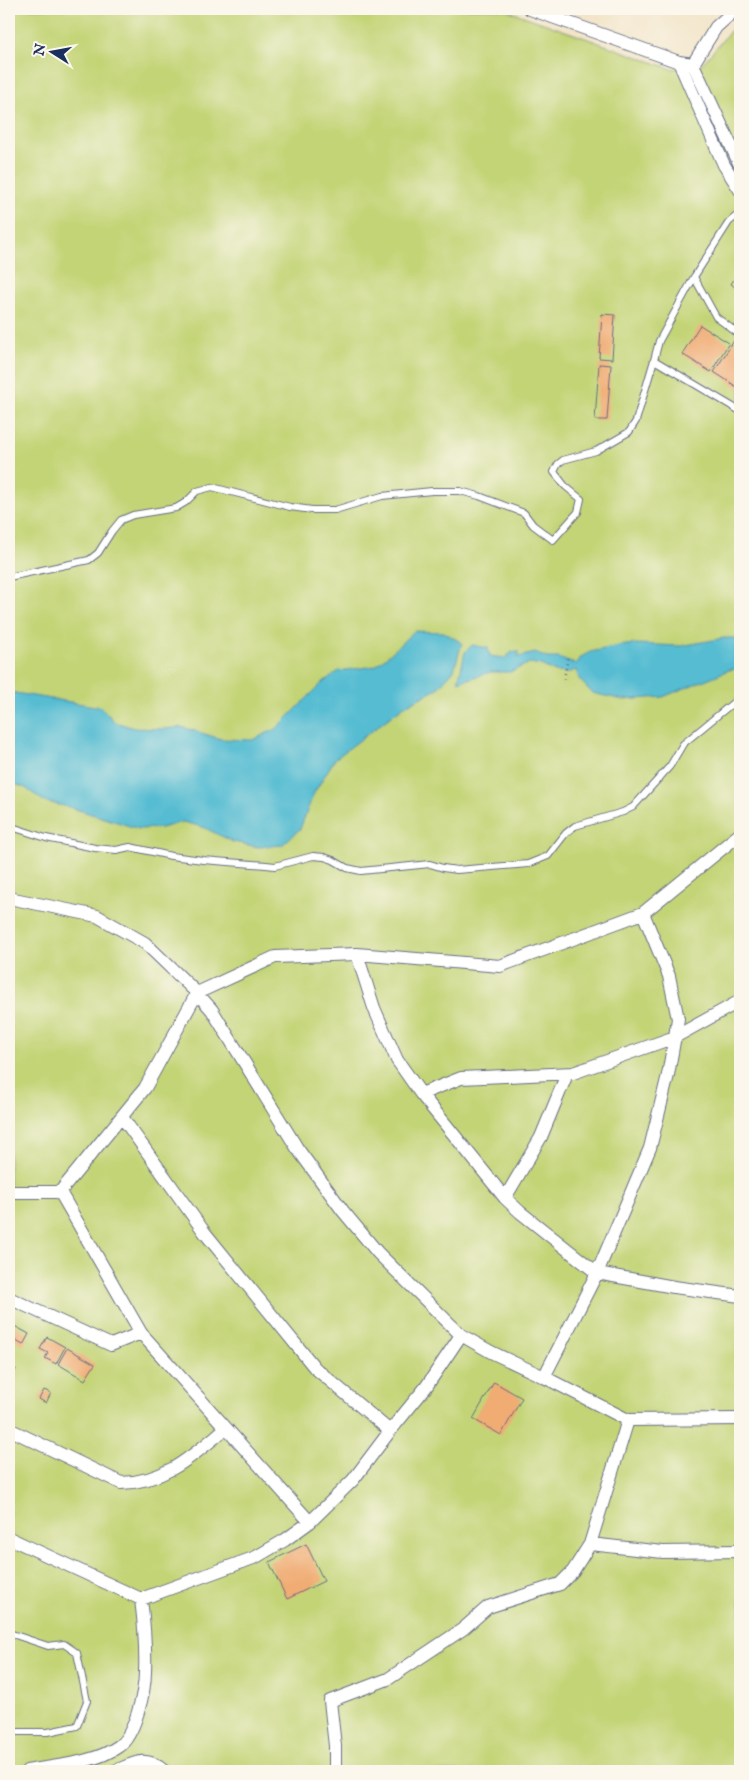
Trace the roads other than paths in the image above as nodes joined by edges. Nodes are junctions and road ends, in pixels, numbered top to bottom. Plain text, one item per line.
1 (530, 9) edge
2 (736, 9) edge
3 (679, 62) junction
4 (693, 64) junction
5 (740, 165) edge
6 (740, 190) edge
7 (740, 213) edge
8 (694, 277) junction
9 (740, 335) edge
10 (654, 360) junction
11 (740, 411) edge
12 (9, 577) edge
13 (740, 697) edge
14 (9, 833) edge
15 (740, 834) edge
16 (9, 898) edge
17 (643, 913) junction
18 (357, 954) junction
19 (197, 993) junction
20 (740, 1001) edge
21 (675, 1037) junction
22 (566, 1074) junction
23 (421, 1094) junction
24 (122, 1117) junction
25 (9, 1192) edge
26 (60, 1192) junction
27 (505, 1198) junction
28 (597, 1273) junction
29 (740, 1296) edge
30 (9, 1298) edge
31 (141, 1333) junction
32 (461, 1335) junction
33 (544, 1377) junction
34 (740, 1419) edge
35 (628, 1420) junction
36 (226, 1428) junction
37 (9, 1429) edge
38 (390, 1431) junction
39 (310, 1522) junction
40 (9, 1538) edge
41 (590, 1544) junction
42 (740, 1551) edge
43 (141, 1599) junction
44 (9, 1633) edge
45 (9, 1732) edge
46 (27, 1771) edge
47 (115, 1771) edge
48 (164, 1771) edge
49 (335, 1771) edge

1 - 3 street
2 - 4 street
3 - 4 street
3 - 6 street
4 - 5 street
7 - 8 lane
8 - 9 lane
8 - 10 lane
10 - 11 lane
10 - 12 lane
13 - 14 lane
15 - 17 street
16 - 19 street
17 - 18 street
17 - 21 street
18 - 19 street
18 - 23 street
19 - 24 street
19 - 32 street
20 - 21 street
21 - 22 street
21 - 28 street
22 - 23 street
22 - 27 street
23 - 27 street
24 - 26 street
24 - 38 street
25 - 26 street
26 - 31 street
27 - 28 street
28 - 29 street
28 - 33 street
30 - 31 street
31 - 36 street
32 - 33 street
32 - 38 street
33 - 35 street
34 - 35 street
35 - 41 street
36 - 37 street
36 - 39 street
38 - 39 street
39 - 43 street
40 - 43 street
41 - 42 street
41 - 49 street
43 - 46 street
44 - 45 lane
47 - 48 street

